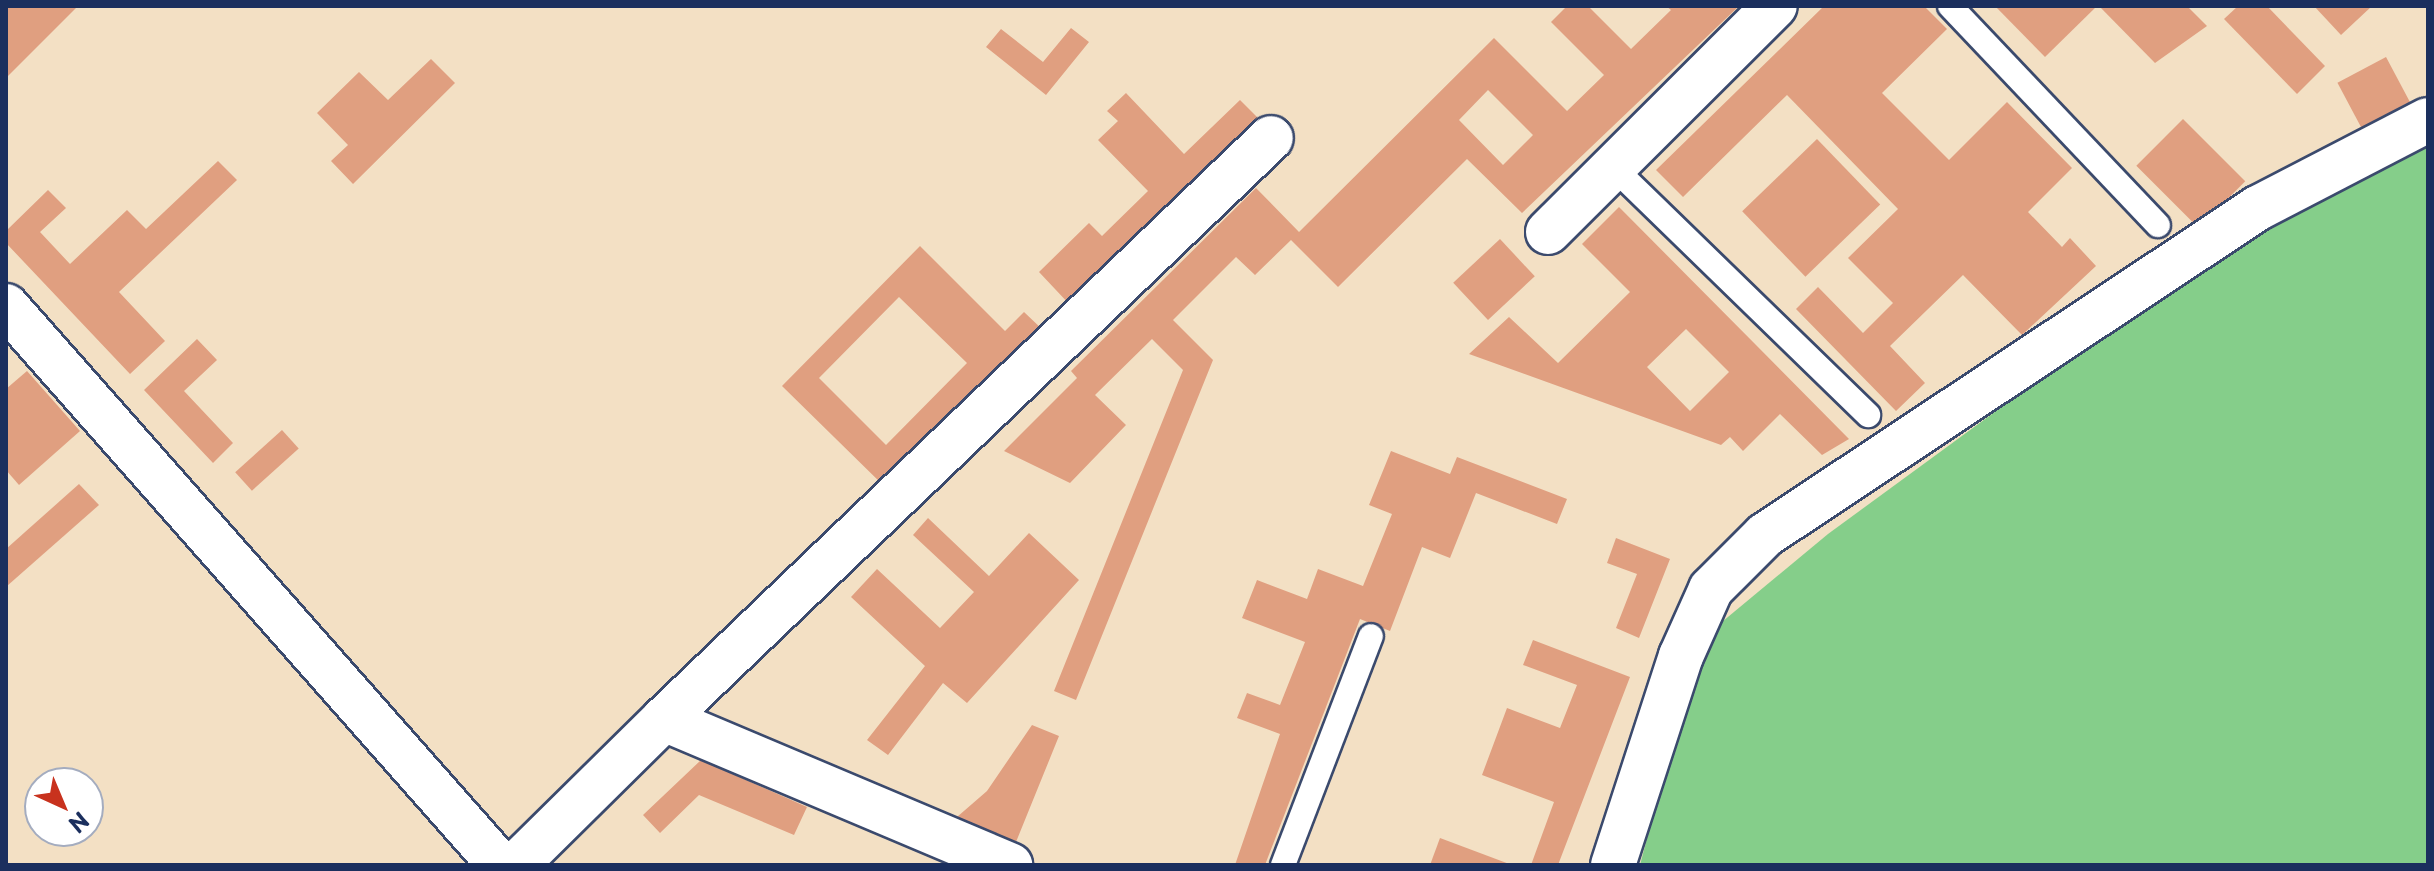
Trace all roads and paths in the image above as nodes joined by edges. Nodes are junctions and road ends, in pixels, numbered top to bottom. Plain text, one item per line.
1 (1775, 6) edge
2 (1950, 6) edge
3 (2428, 120) edge
4 (1271, 138) dead end
5 (1613, 167) junction
6 (2158, 225) dead end
7 (1548, 232) dead end
8 (6, 306) edge
9 (1868, 415) dead end
10 (1371, 636) dead end
11 (664, 719) junction
12 (500, 865) edge
13 (516, 865) edge
14 (1010, 865) edge
15 (1283, 865) edge
16 (1613, 865) edge

1 - 5 street
2 - 6 lane
3 - 16 street
4 - 11 street
5 - 7 street
5 - 9 lane
8 - 12 street
10 - 15 lane
11 - 13 street
11 - 14 street

